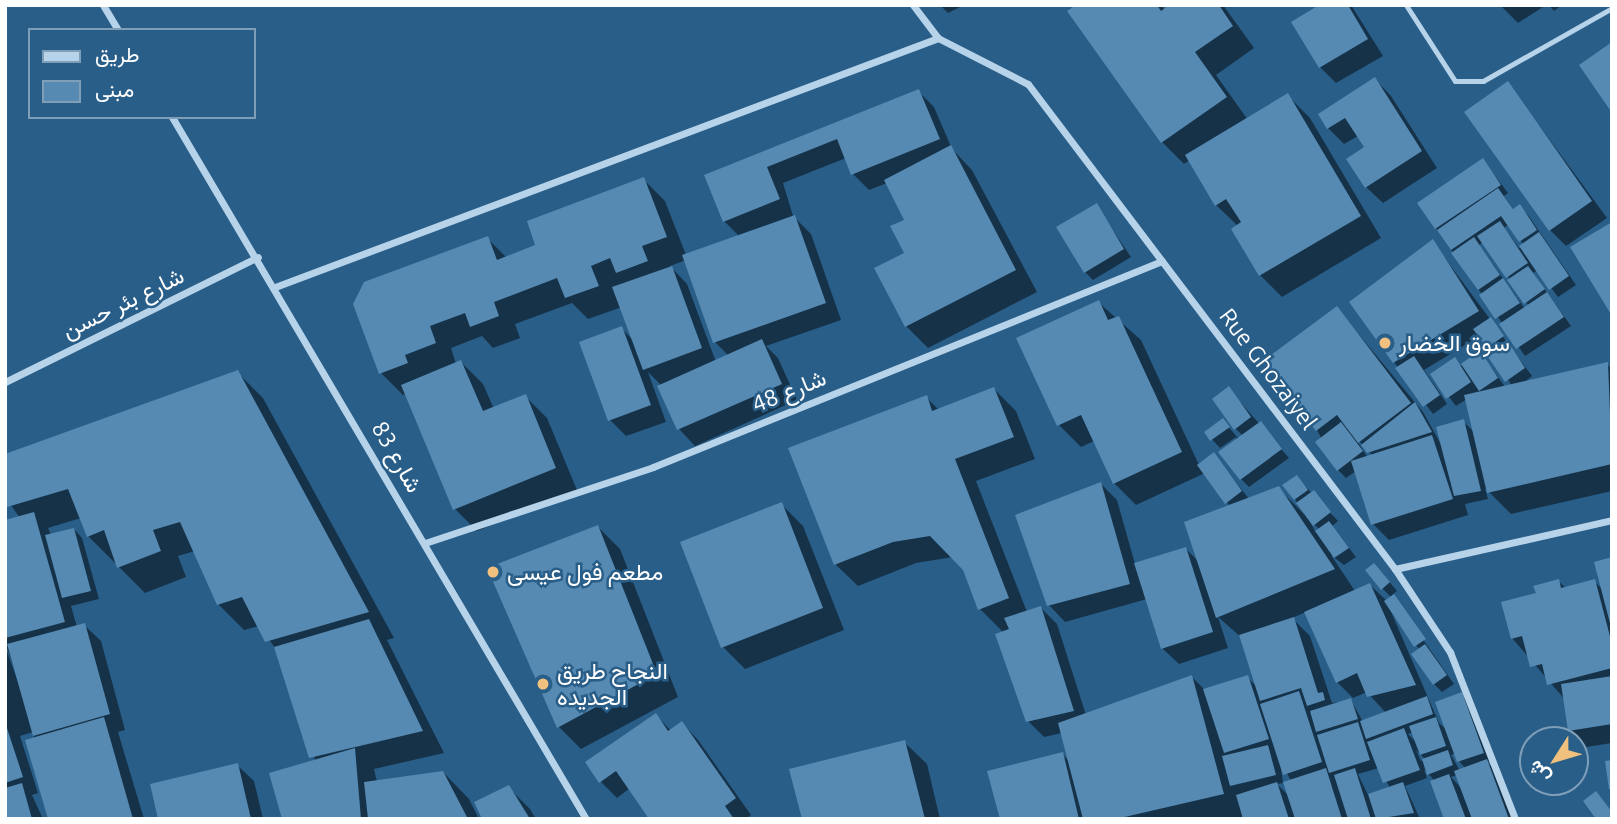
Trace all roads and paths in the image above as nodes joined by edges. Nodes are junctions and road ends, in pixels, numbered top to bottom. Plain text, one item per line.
1 (103, 5) edge
2 (913, 5) edge
3 (1406, 5) edge
4 (1612, 8) edge
5 (117, 28) edge
6 (938, 38) junction
7 (173, 119) edge
8 (258, 257) junction
9 (1162, 261) junction
10 (275, 287) junction
11 (5, 382) edge
12 (1612, 520) edge
13 (425, 543) junction
14 (1395, 569) junction
15 (586, 819) edge
16 (1514, 819) edge

1 - 5 street
2 - 6 street, Rue Ghozaiyel
3 - 4 lane
6 - 9 street, Rue Ghozaiyel
6 - 10 street
7 - 8 street, شارع 83
8 - 10 street, شارع 83
8 - 11 street, شارع بئر حسن
9 - 13 street, شارع 48
9 - 14 street, Rue Ghozaiyel
10 - 13 street, شارع 83
12 - 14 street
13 - 15 street, شارع 83
14 - 16 street, Rue Ghozaiyel

